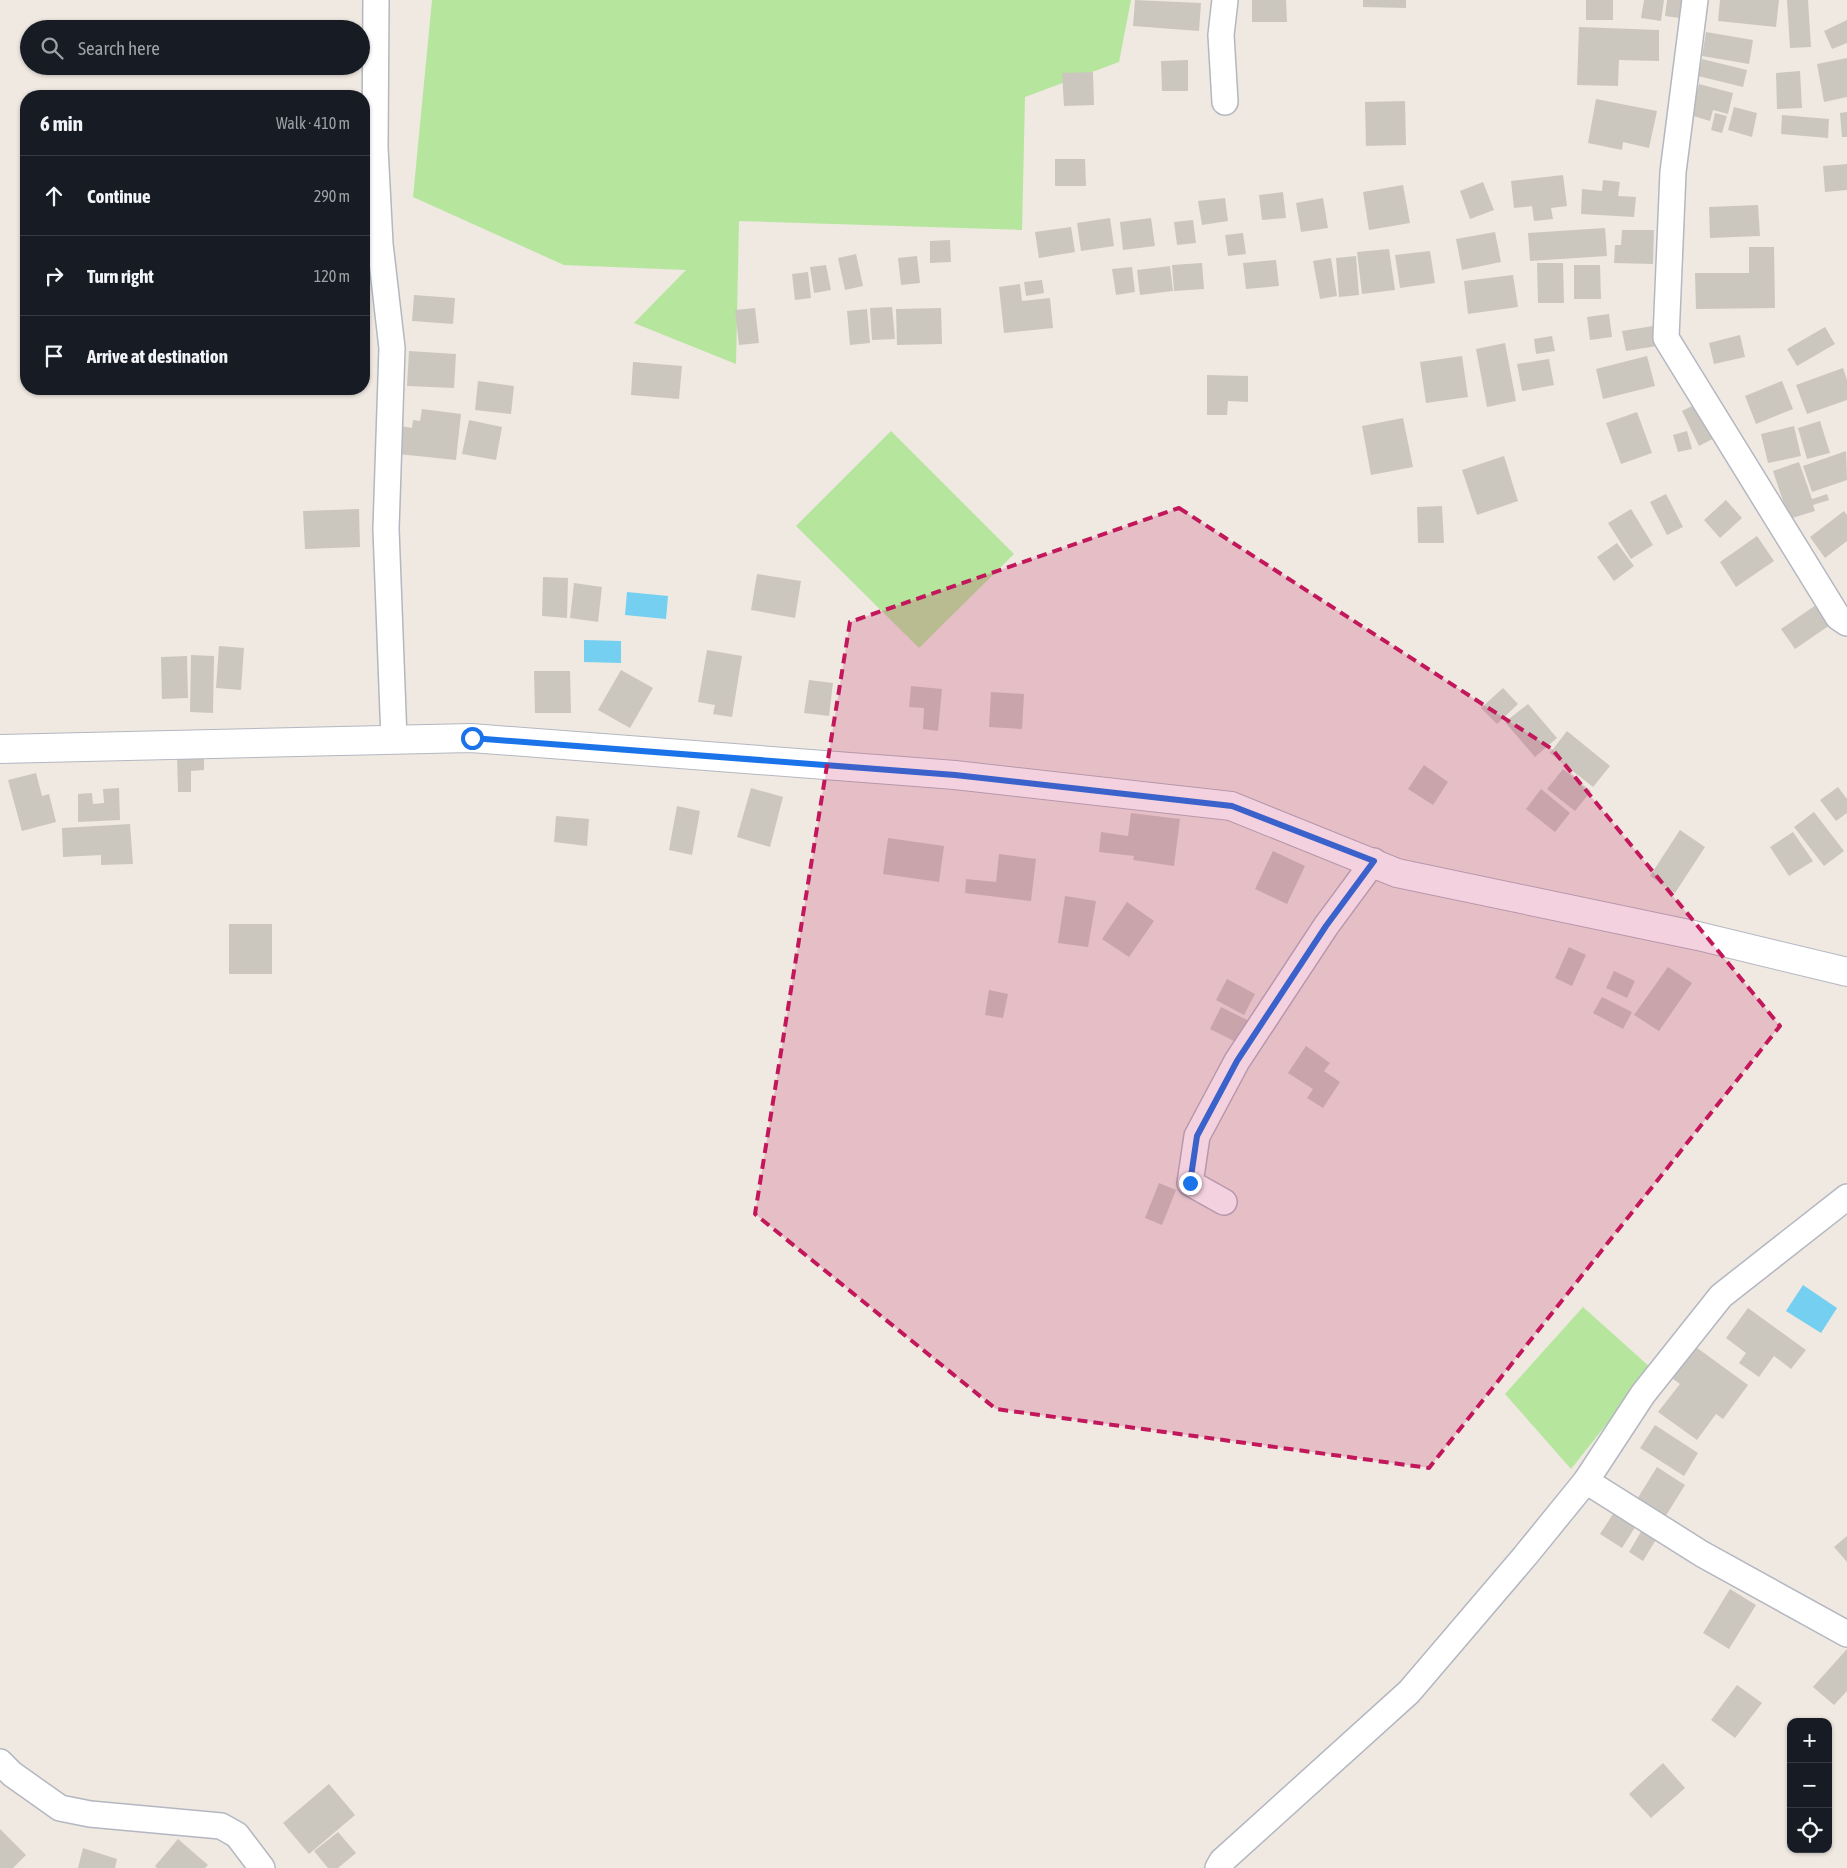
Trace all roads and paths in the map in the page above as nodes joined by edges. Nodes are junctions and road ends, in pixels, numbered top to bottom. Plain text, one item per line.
1 (376, 0) edge
2 (1225, 0) edge
3 (1695, 0) edge
4 (1225, 102) dead end
5 (1847, 623) edge
6 (394, 740) junction
7 (0, 749) edge
8 (1374, 861) junction
9 (1847, 972) edge
10 (1847, 1197) edge
11 (1224, 1202) dead end
12 (1586, 1481) junction
13 (1847, 1634) edge
14 (0, 1762) edge
15 (262, 1868) edge
16 (1218, 1868) edge

1 - 6 street
2 - 4 street
3 - 5 street
6 - 7 street
6 - 8 street
8 - 9 street
8 - 11 street
10 - 12 street
12 - 13 street
12 - 16 street
14 - 15 street

